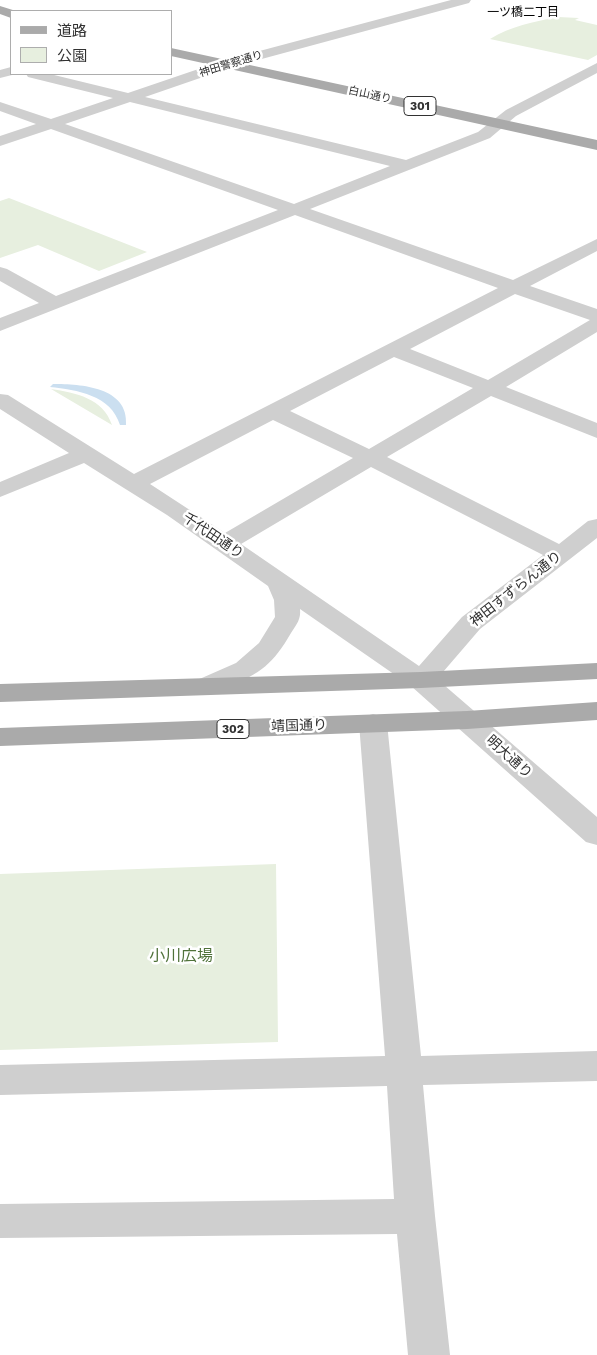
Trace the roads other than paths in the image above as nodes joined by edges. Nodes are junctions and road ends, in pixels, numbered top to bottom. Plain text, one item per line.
1 (466, 0) edge
2 (172, 52) edge
3 (227, 64) junction
4 (597, 67) edge
5 (37, 75) edge
6 (565, 83) junction
7 (589, 88) dead end
8 (128, 98) junction
9 (0, 106) edge
10 (50, 124) junction
11 (498, 124) junction
12 (0, 141) edge
13 (597, 145) edge
14 (406, 165) junction
15 (295, 210) junction
16 (597, 244) edge
17 (0, 273) edge
18 (514, 286) junction
19 (54, 304) junction
20 (597, 316) edge
21 (597, 324) edge
22 (0, 325) edge
23 (393, 349) junction
24 (489, 388) junction
25 (0, 400) edge
26 (272, 411) junction
27 (597, 431) edge
28 (86, 454) junction
29 (372, 458) junction
30 (132, 484) junction
31 (0, 490) edge
32 (597, 526) edge
33 (224, 544) junction
34 (560, 554) junction
35 (278, 580) junction
36 (597, 670) edge
37 (421, 680) junction
38 (205, 687) junction
39 (0, 693) edge
40 (597, 711) edge
41 (467, 720) junction
42 (373, 723) junction
43 (0, 737) edge
44 (597, 834) edge
45 (597, 1066) edge
46 (404, 1071) junction
47 (0, 1080) edge
48 (415, 1216) junction
49 (0, 1221) edge
50 (429, 1355) edge

1 - 3 street, 神田警察通り
2 - 3 main road, 白山通り / 301
3 - 8 street, 神田警察通り
3 - 11 main road, 白山通り / 301
4 - 6 street
5 - 8 street
6 - 7 street
6 - 11 street
8 - 10 street, 神田警察通り
8 - 14 street
9 - 10 street
10 - 12 street, 神田警察通り
10 - 15 street
11 - 13 main road, 白山通り / 301
11 - 14 street
14 - 15 street
15 - 18 street
15 - 19 street
16 - 18 street
17 - 19 street
18 - 20 street
18 - 23 street
19 - 22 street
21 - 24 street
23 - 24 street
23 - 26 street
24 - 27 street
24 - 29 street
25 - 28 street, 千代田通り
26 - 29 street
26 - 30 street
28 - 30 street, 千代田通り
28 - 31 street
29 - 33 street
29 - 34 street
30 - 33 street, 千代田通り
32 - 34 street, 神田すずらん通り
33 - 35 street, 千代田通り
34 - 37 street, 神田すずらん通り
35 - 37 street, 千代田通り
35 - 38 street
36 - 37 main road
37 - 38 main road
37 - 41 street, 明大通り
38 - 39 main road
40 - 41 main road, 靖国通り / 302
41 - 42 main road, 靖国通り / 302
41 - 44 street, 明大通り
42 - 43 main road, 靖国通り / 302
42 - 46 street
45 - 46 street
46 - 47 street
46 - 48 street
48 - 49 street
48 - 50 street

